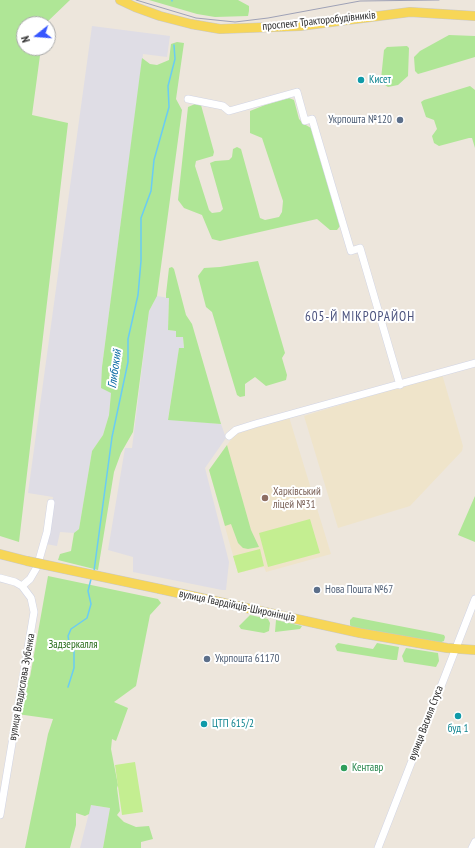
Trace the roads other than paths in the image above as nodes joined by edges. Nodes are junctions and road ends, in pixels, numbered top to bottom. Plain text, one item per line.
1 (120, 0) edge
2 (475, 16) edge
3 (188, 99) dead end
4 (475, 363) edge
5 (400, 385) junction
6 (228, 436) dead end
7 (51, 503) dead end
8 (0, 554) edge
9 (0, 578) edge
10 (22, 586) junction
11 (475, 599) edge
12 (456, 649) junction
13 (475, 650) edge
14 (0, 815) edge
15 (475, 842) edge
16 (378, 848) edge
17 (472, 848) edge

1 - 2 main road, проспект Тракторобудівників
3 - 5 street
4 - 5 street
5 - 6 street
7 - 10 street
8 - 12 main road, вулиця Гвардійців-Широнінців, bridge
9 - 10 street
10 - 14 street, вулиця Владислава Зубенка
11 - 12 street, вулиця Василя Стуса
12 - 13 main road, вулиця Гвардійців-Широнінців
12 - 16 street, вулиця Василя Стуса
15 - 17 street

